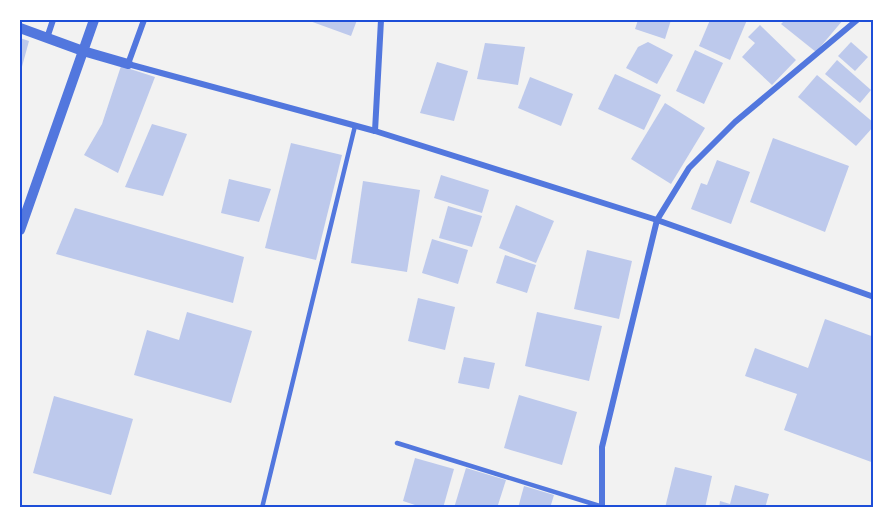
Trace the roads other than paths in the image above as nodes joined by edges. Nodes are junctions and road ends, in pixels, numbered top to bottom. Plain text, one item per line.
1 (53, 20) edge
2 (94, 20) edge
3 (144, 20) edge
4 (381, 20) edge
5 (857, 20) edge
6 (20, 28) edge
7 (46, 39) junction
8 (83, 51) junction
9 (128, 64) junction
10 (355, 126) junction
11 (375, 131) junction
12 (657, 220) junction
13 (20, 230) edge
14 (873, 297) edge
15 (397, 442) dead end
16 (262, 507) edge
17 (602, 507) edge

1 - 7 street
2 - 8 street
3 - 9 street
4 - 11 street
5 - 12 street
6 - 7 street
7 - 8 street
8 - 9 street
8 - 13 street
9 - 10 street
10 - 11 street
10 - 16 lane
11 - 12 street
12 - 14 street
12 - 17 street
15 - 17 lane

